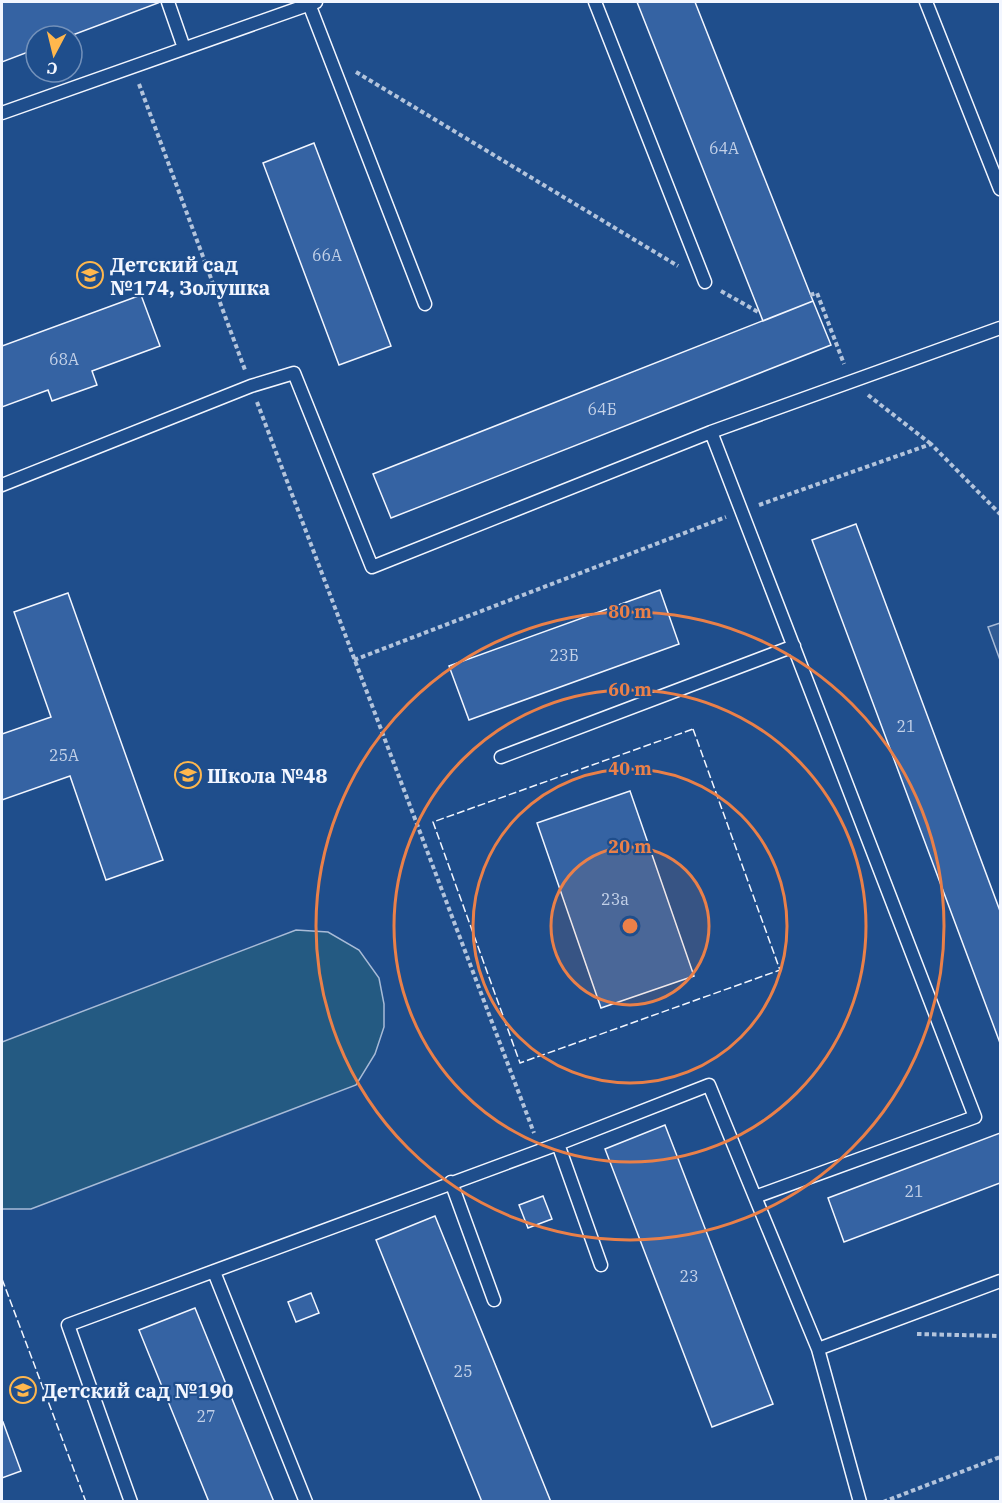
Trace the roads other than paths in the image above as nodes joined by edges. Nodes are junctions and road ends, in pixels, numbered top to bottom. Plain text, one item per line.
1 (168, 2) edge
2 (595, 2) edge
3 (926, 2) edge
4 (313, 3) edge
5 (184, 48) junction
6 (2, 113) edge
7 (1000, 189) edge
8 (705, 282) road end
9 (425, 304) dead end
10 (1000, 328) edge
11 (711, 432) junction
12 (2, 485) edge
13 (794, 646) junction
14 (501, 757) dead end
15 (558, 1144) junction
16 (451, 1182) junction
17 (755, 1197) junction
18 (601, 1265) dead end
19 (214, 1272) junction
20 (1000, 1281) edge
21 (494, 1300) dead end
22 (818, 1349) junction
23 (131, 1502) edge
24 (306, 1502) edge
25 (860, 1502) edge

1 - 5 lane
2 - 8 lane
3 - 7 lane
4 - 5 lane
4 - 9 lane
5 - 6 lane
10 - 11 lane
11 - 12 lane
11 - 13 lane
13 - 14 lane
13 - 17 lane
15 - 16 lane
15 - 17 lane
15 - 18 lane
16 - 19 lane
16 - 21 lane
17 - 22 lane
19 - 23 lane
19 - 24 lane
20 - 22 lane
22 - 25 lane

